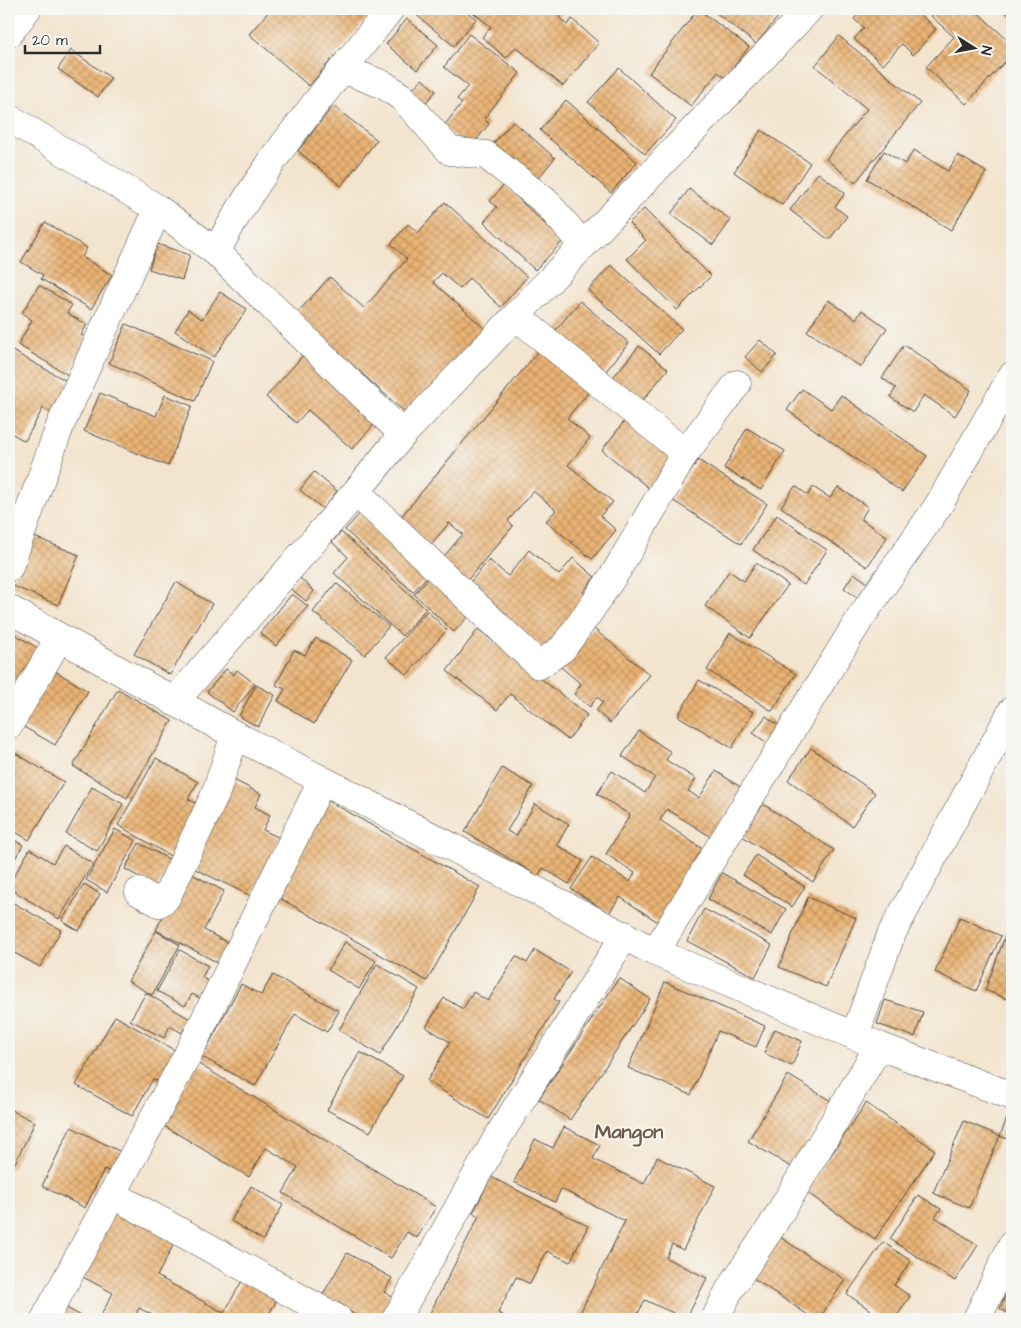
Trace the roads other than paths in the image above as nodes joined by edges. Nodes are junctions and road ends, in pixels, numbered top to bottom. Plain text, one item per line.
1 (27, 9) edge
2 (390, 9) edge
3 (797, 12) edge
4 (9, 33) edge
5 (343, 69) junction
6 (9, 118) edge
7 (158, 209) junction
8 (583, 245) junction
9 (216, 252) junction
10 (516, 316) junction
11 (1012, 376) edge
12 (736, 384) dead end
13 (404, 434) junction
14 (685, 453) junction
15 (356, 492) junction
16 (9, 567) edge
17 (9, 609) edge
18 (59, 638) junction
19 (174, 702) junction
20 (1012, 711) edge
21 (9, 725) edge
22 (235, 735) junction
23 (322, 781) junction
24 (139, 892) dead end
25 (625, 935) junction
26 (655, 952) junction
27 (855, 1036) junction
28 (879, 1046) junction
29 (1012, 1096) edge
30 (112, 1194) junction
31 (1012, 1245) edge
32 (45, 1319) edge
33 (338, 1319) edge
34 (396, 1319) edge
35 (714, 1319) edge
36 (976, 1319) edge

1 - 4 main road
2 - 5 main road
3 - 8 main road
5 - 8 main road
5 - 9 main road
6 - 7 main road
7 - 9 main road
7 - 16 main road
8 - 10 main road
9 - 13 main road
10 - 13 main road
10 - 14 main road
11 - 26 main road
12 - 14 main road
13 - 15 main road
14 - 15 main road
15 - 19 main road
17 - 18 main road
18 - 19 main road
18 - 21 main road
19 - 22 main road
20 - 27 main road
22 - 23 main road
22 - 24 main road
23 - 25 main road
23 - 30 main road
25 - 26 main road
25 - 34 main road
26 - 27 main road
27 - 28 main road
28 - 29 main road
28 - 35 main road
30 - 32 main road
30 - 33 main road
31 - 36 main road

